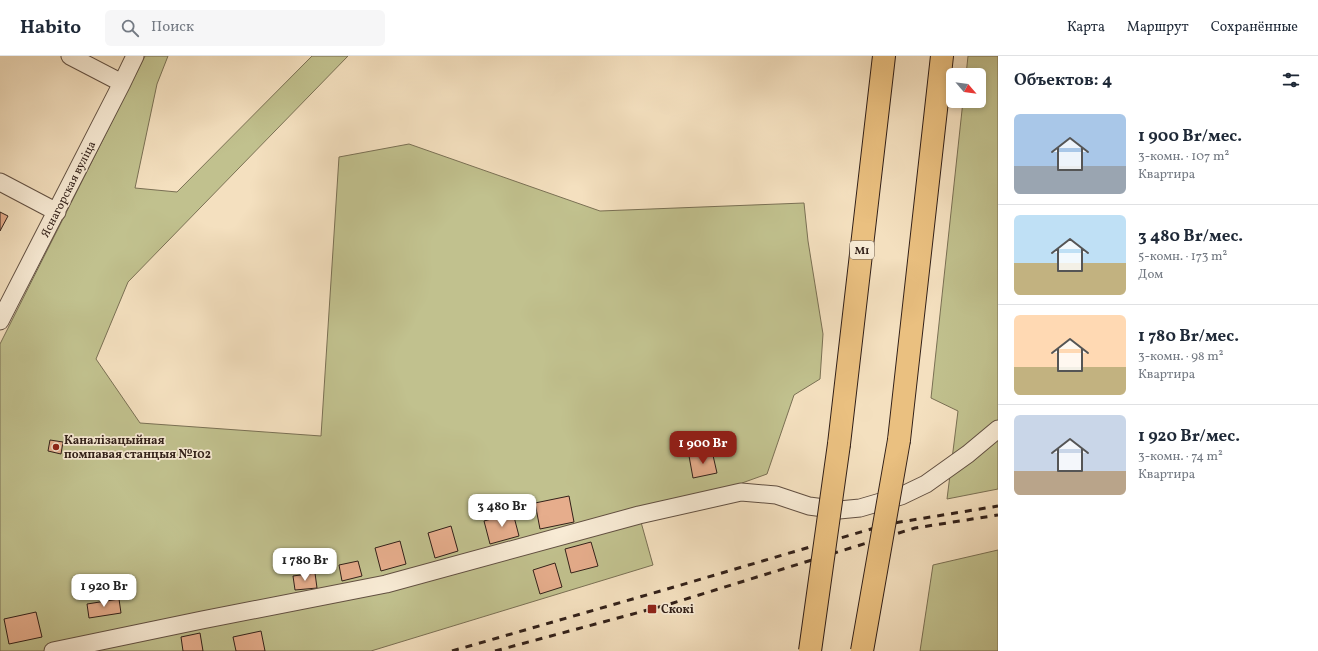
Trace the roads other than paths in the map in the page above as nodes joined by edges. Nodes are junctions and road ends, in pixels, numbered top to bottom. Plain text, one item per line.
1 (70, 56) edge
2 (135, 56) edge
3 (884, 56) edge
4 (942, 56) edge
5 (122, 83) junction
6 (0, 182) edge
7 (57, 212) junction
8 (0, 321) edge
9 (998, 429) edge
10 (53, 651) edge
11 (810, 651) edge
12 (862, 651) edge

1 - 5 street
2 - 5 street, Яснагорская вуліца
3 - 11 highway, М1, bridge
4 - 12 highway, bridge
5 - 7 street, Яснагорская вуліца
6 - 7 street
7 - 8 street, Яснагорская вуліца
9 - 10 street

